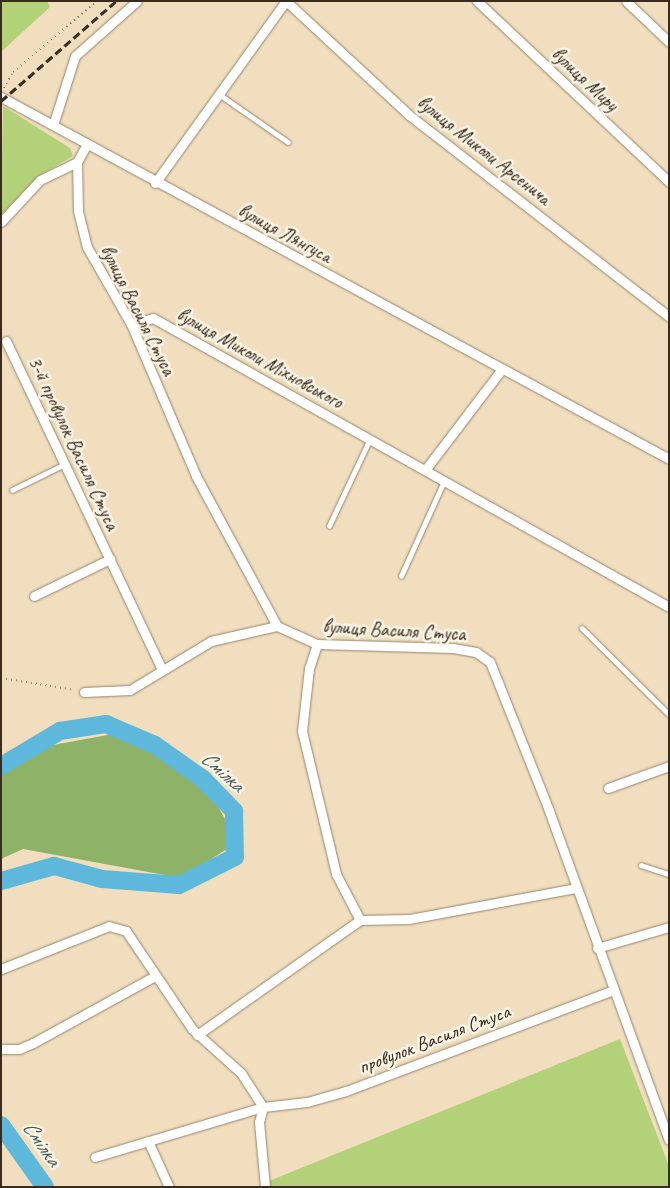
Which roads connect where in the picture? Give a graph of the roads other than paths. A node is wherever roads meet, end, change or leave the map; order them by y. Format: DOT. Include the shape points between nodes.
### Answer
graph roads {
  1 [pos="137,1"];
  2 [pos="286,1"];
  3 [pos="477,1"];
  4 [pos="626,1"];
  5 [pos="669,42"];
  6 [pos="219,94"];
  7 [pos="1,97"];
  8 [pos="53,125"];
  9 [pos="288,142"];
  10 [pos="87,144"];
  11 [pos="77,162"];
  12 [pos="669,182"];
  13 [pos="155,183"];
  14 [pos="1,222"];
  15 [pos="669,317"];
  16 [pos="131,324"];
  17 [pos="6,341"];
  18 [pos="502,369"];
  19 [pos="370,439"];
  20 [pos="669,459"];
  21 [pos="65,464"];
  22 [pos="425,470"];
  23 [pos="444,481"];
  24 [pos="12,490"];
  25 [pos="329,526"];
  26 [pos="110,559"];
  27 [pos="401,576"];
  28 [pos="34,596"];
  29 [pos="669,607"];
  30 [pos="277,626"];
  31 [pos="582,628"];
  32 [pos="317,644"];
  33 [pos="162,670"];
  34 [pos="84,692"];
  35 [pos="669,714"];
  36 [pos="669,766"];
  37 [pos="608,788"];
  38 [pos="641,865"];
  39 [pos="669,874"];
  40 [pos="576,888"];
  41 [pos="360,920"];
  42 [pos="669,926"];
  43 [pos="597,948"];
  44 [pos="1,969"];
  45 [pos="153,977"];
  46 [pos="613,990"];
  47 [pos="197,1035"];
  48 [pos="1,1049"];
  49 [pos="263,1107"];
  50 [pos="669,1140"];
  51 [pos="148,1141"];
  52 [pos="95,1157"];
  53 [pos="169,1187"];
  54 [pos="264,1187"];
  1 -- 8 [label="street" via="70,63"];
  2 -- 6 [label="street"];
  2 -- 15 [label="street, вулиця Миколи Арсенича" via="409,115"];
  3 -- 12 [label="street, вулиця Миру"];
  4 -- 5 [label="street"];
  6 -- 9 [label="lane"];
  6 -- 13 [label="street"];
  7 -- 8 [label="street, вулиця Лянгуса"];
  8 -- 10 [label="street, вулиця Лянгуса"];
  10 -- 11 [label="street"];
  10 -- 13 [label="street, вулиця Лянгуса"];
  11 -- 14 [label="street" via="40,180"];
  11 -- 16 [label="street, вулиця Василя Стуса" via="78,211 87,247"];
  13 -- 18 [label="street, вулиця Лянгуса"];
  16 -- 19 [label="street, вулиця Миколи Міхновського" via="153,318"];
  16 -- 30 [label="street, вулиця Василя Стуса" via="196,476"];
  17 -- 21 [label="street, 3-й провулок Василя Стуса"];
  18 -- 20 [label="street, вулиця Лянгуса"];
  18 -- 22 [label="street"];
  19 -- 22 [label="street, вулиця Миколи Міхновського"];
  19 -- 25 [label="lane"];
  21 -- 24 [label="lane"];
  21 -- 26 [label="street, 3-й провулок Василя Стуса"];
  22 -- 23 [label="street, вулиця Миколи Міхновського"];
  23 -- 27 [label="lane"];
  23 -- 29 [label="street, вулиця Миколи Міхновського"];
  26 -- 28 [label="street, 3-й провулок Василя Стуса"];
  26 -- 33 [label="street, 3-й провулок Василя Стуса"];
  30 -- 32 [label="street, вулиця Василя Стуса"];
  30 -- 33 [label="street" via="211,641"];
  31 -- 35 [label="lane"];
  32 -- 40 [label="street, вулиця Василя Стуса" via="453,648 476,652 490,662"];
  32 -- 41 [label="street" via="309,668 302,731 336,874"];
  33 -- 34 [label="street" via="130,690"];
  36 -- 37 [label="street"];
  38 -- 39 [label="lane"];
  40 -- 41 [label="street" via="409,919"];
  40 -- 43 [label="street, вулиця Василя Стуса"];
  41 -- 47 [label="street"];
  42 -- 43 [label="street"];
  43 -- 46 [label="street, вулиця Василя Стуса"];
  44 -- 45 [label="street" via="109,926 126,932"];
  45 -- 47 [label="street"];
  45 -- 48 [label="street" via="33,1043 19,1049"];
  46 -- 49 [label="street, провулок Василя Стуса" via="346,1091"];
  46 -- 50 [label="street, вулиця Василя Стуса"];
  47 -- 49 [label="street" via="241,1072"];
  49 -- 51 [label="street, провулок Василя Стуса"];
  49 -- 54 [label="street" via="259,1122"];
  51 -- 52 [label="street, провулок Василя Стуса"];
  51 -- 53 [label="street"];
}
